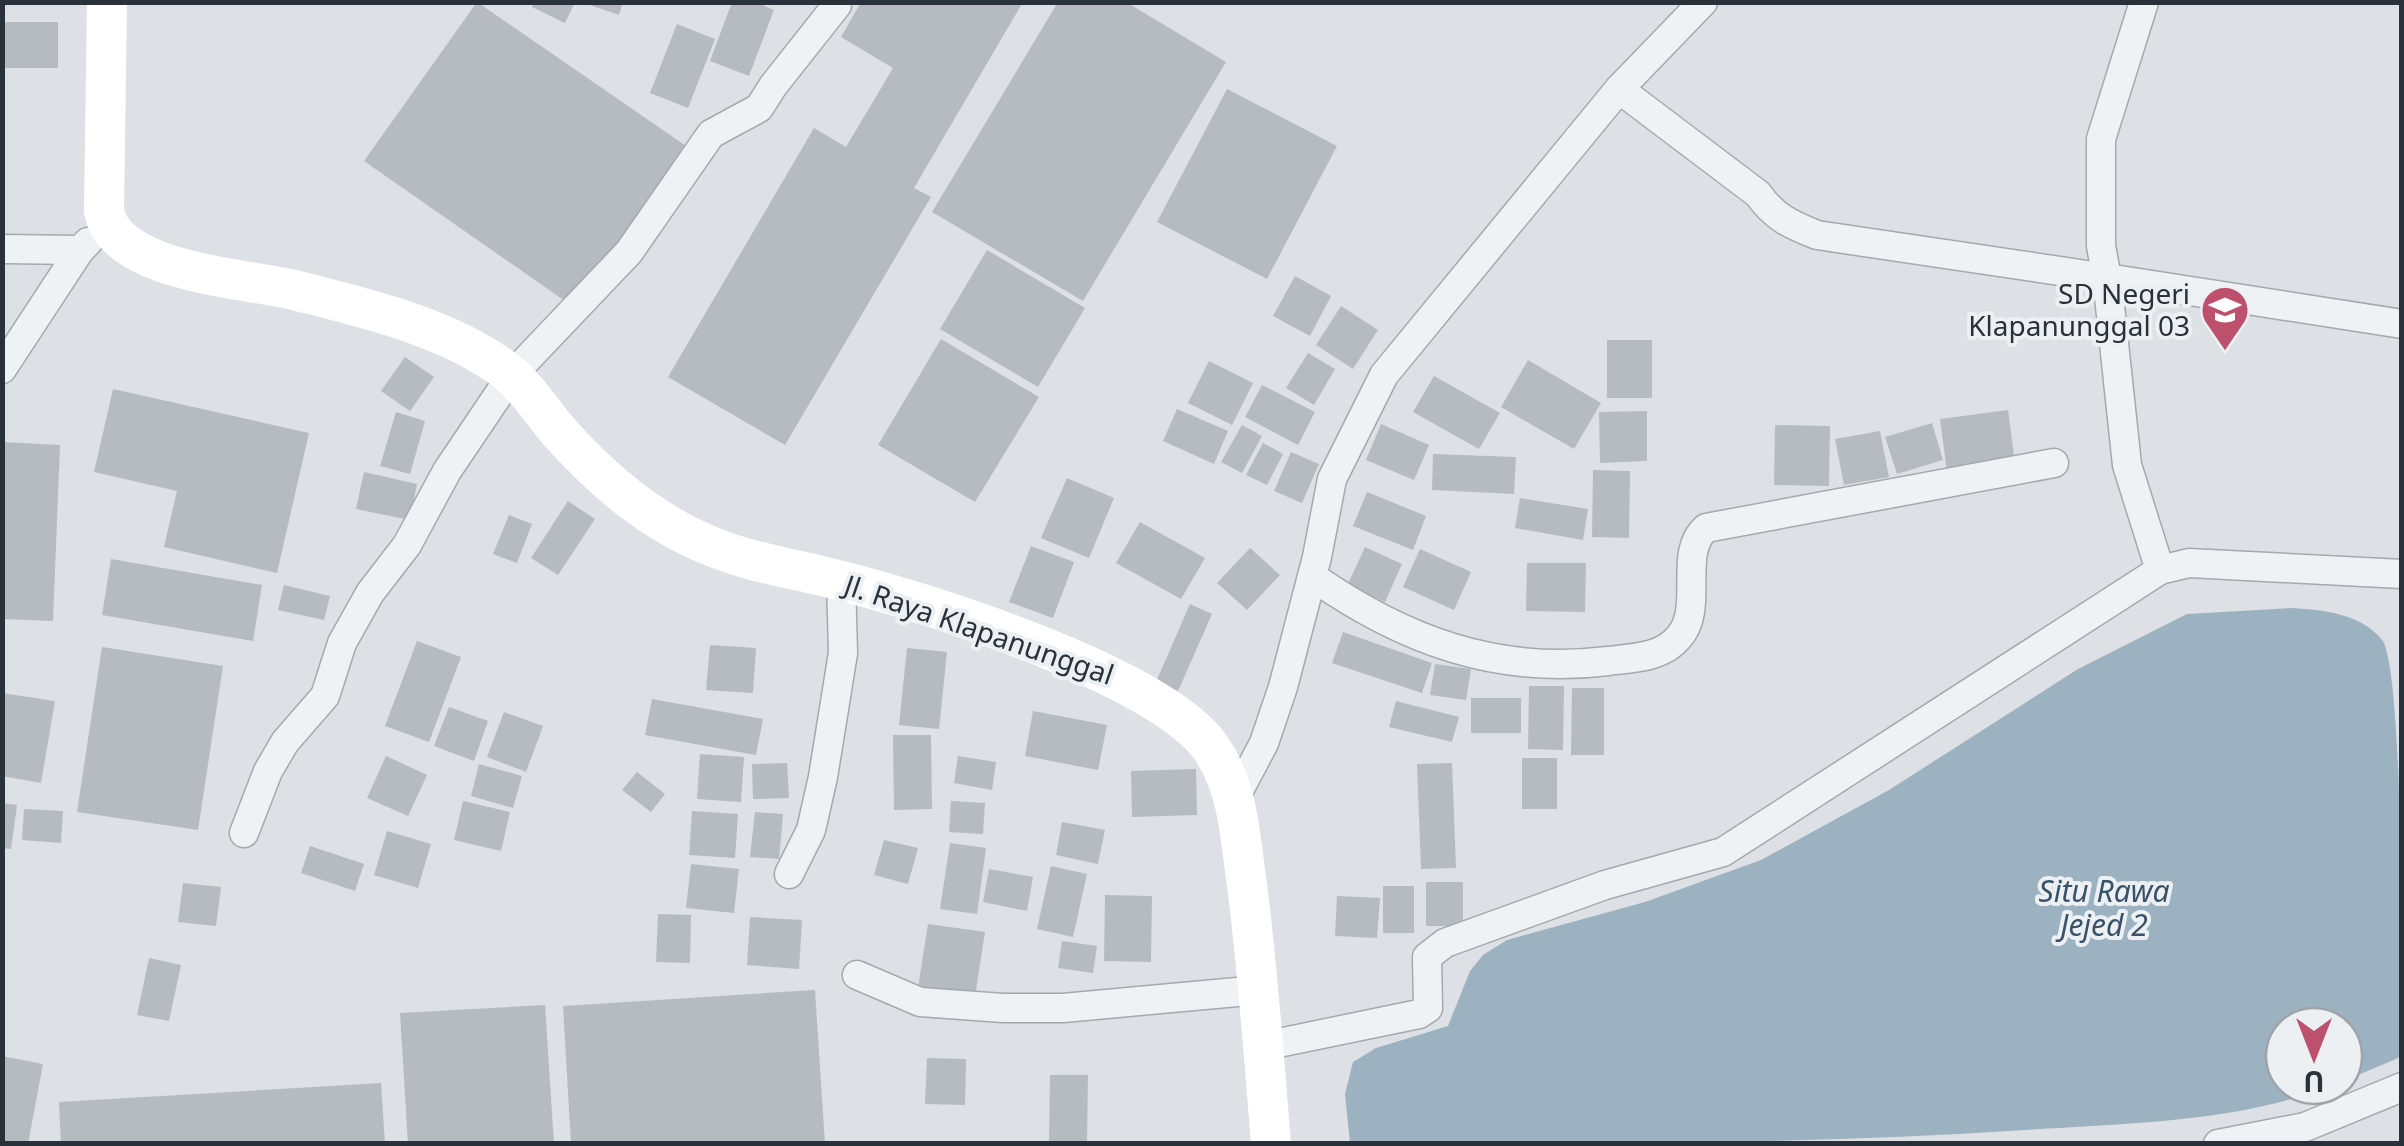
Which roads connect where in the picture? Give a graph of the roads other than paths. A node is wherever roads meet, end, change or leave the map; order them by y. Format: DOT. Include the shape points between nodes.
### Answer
graph roads {
  1 [pos="107,2"];
  2 [pos="1703,2"];
  3 [pos="2144,2"];
  4 [pos="837,5"];
  5 [pos="1619,90"];
  6 [pos="93,237"];
  7 [pos="2,250"];
  8 [pos="2107,278"];
  9 [pos="2402,324"];
  10 [pos="2,369"];
  11 [pos="512,376"];
  12 [pos="2054,462"];
  13 [pos="2160,570"];
  14 [pos="2402,574"];
  15 [pos="1313,577"];
  16 [pos="842,580"];
  17 [pos="1235,798"];
  18 [pos="244,833"];
  19 [pos="790,874"];
  20 [pos="857,976"];
  21 [pos="1258,990"];
  22 [pos="1264,1046"];
  23 [pos="2402,1087"];
  24 [pos="1271,1144"];
  25 [pos="2218,1144"];
  1 -- 6 [label="street"];
  2 -- 5 [label="street"];
  3 -- 8 [label="street" via="2100,138"];
  4 -- 11 [label="street" via="768,100 711,134 629,252"];
  5 -- 8 [label="street" via="1792,226"];
  5 -- 15 [label="street" via="1384,375 1332,479"];
  6 -- 7 [label="street"];
  6 -- 10 [label="street"];
  6 -- 11 [label="street, Jl. Raya Klapanunggal" via="150,258 394,318 454,340"];
  8 -- 9 [label="street"];
  8 -- 13 [label="street" via="2127,464"];
  11 -- 16 [label="street, Jl. Raya Klapanunggal" via="592,468 646,513 752,563"];
  11 -- 18 [label="street" via="370,594 342,643 324,696 268,771"];
  12 -- 15 [label="street" via="1706,528 1696,543 1684,630 1662,650 1641,657 1523,664 1450,651 1366,614"];
  13 -- 14 [label="street" via="2189,563"];
  13 -- 22 [label="street" via="1724,852 1444,943 1428,958 1428,1008 1419,1014"];
  15 -- 17 [label="street" via="1284,688"];
  16 -- 17 [label="street, Jl. Raya Klapanunggal" via="1125,681 1195,728"];
  16 -- 19 [label="street" via="843,653 824,778 811,830"];
  17 -- 21 [label="street, Jl. Raya Klapanunggal"];
  20 -- 21 [label="street" via="920,1002 1003,1008"];
  21 -- 22 [label="street, Jl. Raya Klapanunggal"];
  22 -- 24 [label="street, Jl. Raya Klapanunggal"];
  23 -- 25 [label="street" via="2304,1127"];
}
